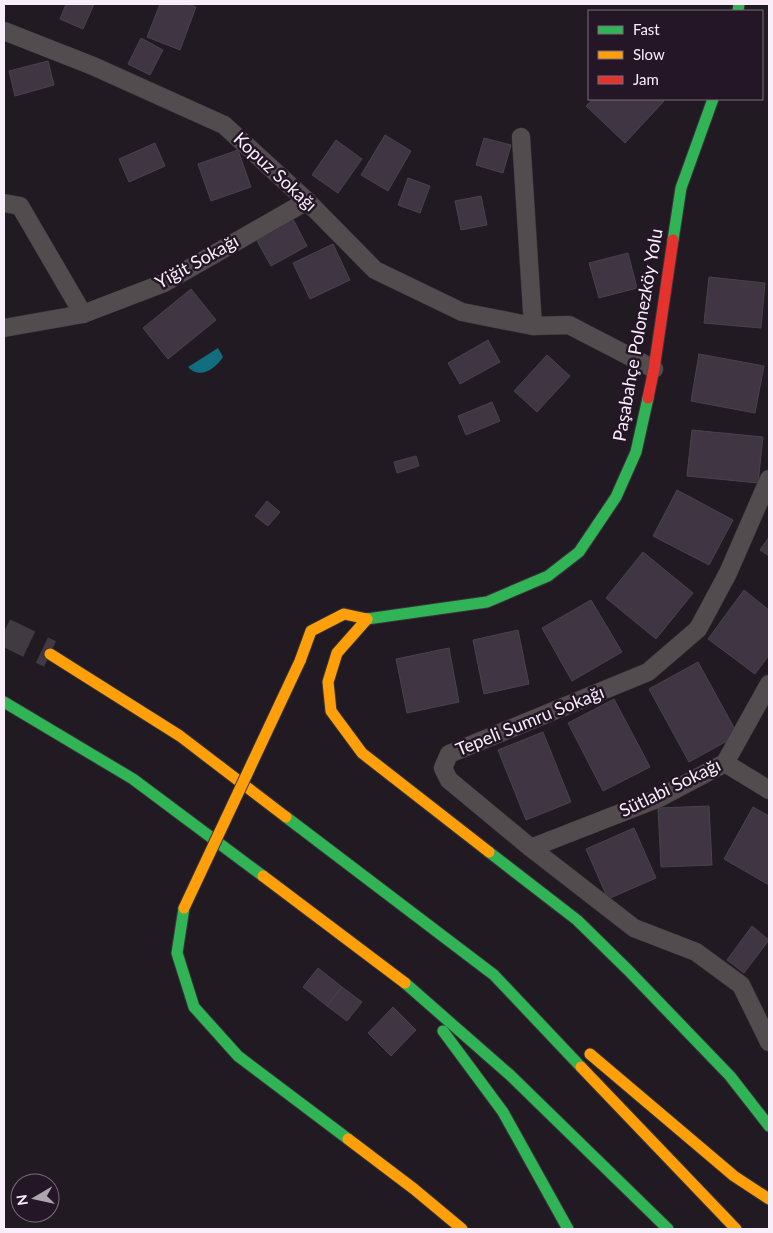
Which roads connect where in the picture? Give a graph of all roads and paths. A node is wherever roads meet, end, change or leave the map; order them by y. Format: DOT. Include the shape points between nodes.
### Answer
graph roads {
  1 [pos="4,31"];
  2 [pos="713,100"];
  3 [pos="521,137"];
  4 [pos="307,201"];
  5 [pos="4,203"];
  6 [pos="82,314"];
  7 [pos="534,326"];
  8 [pos="4,328"];
  9 [pos="654,369"];
  10 [pos="769,479"];
  11 [pos="367,619"];
  12 [pos="50,654"];
  13 [pos="769,684"];
  14 [pos="4,702"];
  15 [pos="726,764"];
  16 [pos="769,790"];
  17 [pos="531,848"];
  18 [pos="628,970"];
  19 [pos="494,975"];
  20 [pos="411,987"];
  21 [pos="562,1031"];
  22 [pos="769,1042"];
  23 [pos="584,1049"];
  24 [pos="702,1063"];
  25 [pos="769,1126"];
  26 [pos="414,1189"];
  27 [pos="769,1199"];
  28 [pos="448,1229"];
  29 [pos="462,1229"];
  30 [pos="568,1229"];
  31 [pos="668,1229"];
  32 [pos="736,1229"];
  1 -- 4 [label="street, Kopuz Sokağı" via="93,66 224,125"];
  2 -- 9 [label="main road, Paşabahçe Polonezköy Yolu" via="680,188"];
  3 -- 7 [label="street"];
  4 -- 6 [label="street, Yiğit Sokağı" via="164,283"];
  4 -- 7 [label="street, Kopuz Sokağı" via="375,270 462,312"];
  5 -- 6 [label="street" via="20,206"];
  6 -- 8 [label="street, Yiğit Sokağı"];
  7 -- 9 [label="street, Kopuz Sokağı" via="569,325"];
  9 -- 11 [label="main road, Paşabahçe Polonezköy Yolu" via="636,452 616,498 579,552 548,576 487,602"];
  10 -- 17 [label="street, Tepeli Sumru Sokağı" via="728,573 698,629 648,672 449,754 443,768 449,780"];
  11 -- 18 [label="main road" via="337,653 328,682 331,711 362,754 577,920"];
  11 -- 26 [label="main road, Paşabahçe Polonezköy Yolu, bridge" via="344,614 311,631 300,661 184,908 177,953 194,1007 238,1056"];
  12 -- 19 [label="main road" via="180,736"];
  13 -- 15 [label="street, Sütlabi Sokağı"];
  14 -- 20 [label="main road" via="133,779"];
  15 -- 16 [label="street"];
  15 -- 17 [label="street, Sütlabi Sokağı" via="659,798"];
  17 -- 22 [label="street, Tepeli Sumru Sokağı" via="634,928 696,952 741,985"];
  18 -- 24 [label="main road"];
  18 -- 25 [label="main road" via="730,1076"];
  19 -- 21 [label="main road"];
  19 -- 32 [label="main road"];
  20 -- 30 [label="main road" via="503,1112"];
  20 -- 31 [label="main road" via="510,1075"];
  23 -- 27 [label="main road" via="734,1176"];
  26 -- 28 [label="main road"];
  26 -- 29 [label="main road"];
}
